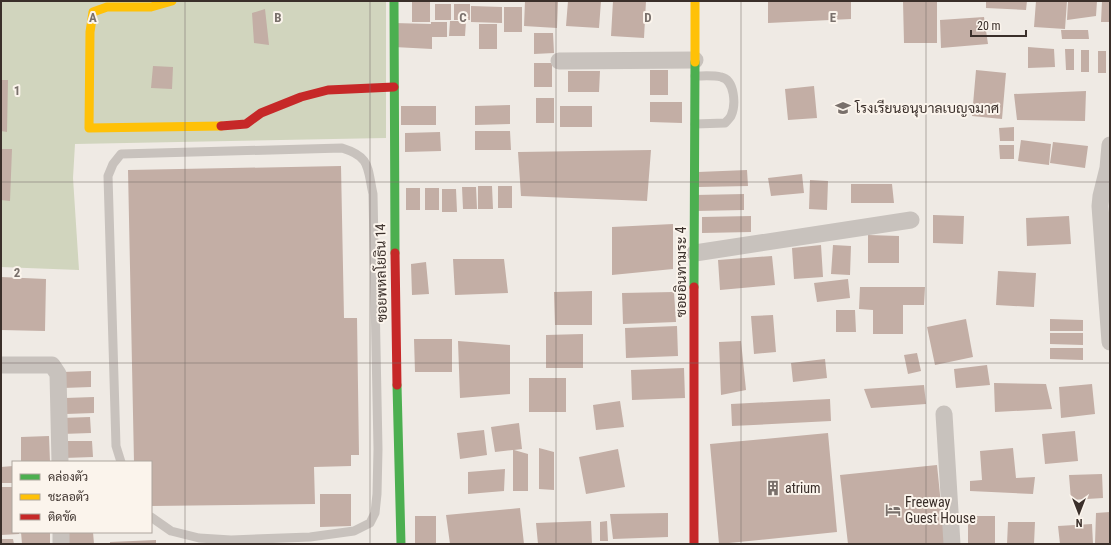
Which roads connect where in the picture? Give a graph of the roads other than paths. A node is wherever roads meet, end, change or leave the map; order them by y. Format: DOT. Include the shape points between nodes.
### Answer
graph roads {
  1 [pos="172,1"];
  2 [pos="394,1"];
  3 [pos="695,1"];
  4 [pos="559,61"];
  5 [pos="695,68"];
  6 [pos="394,87"];
  7 [pos="695,124"];
  8 [pos="1110,145"];
  9 [pos="911,220"];
  10 [pos="695,253"];
  11 [pos="1110,342"];
  12 [pos="1,365"];
  13 [pos="944,414"];
  14 [pos="60,461"];
  15 [pos="121,461"];
  16 [pos="152,518"];
  17 [pos="61,533"];
  18 [pos="310,541"];
  19 [pos="61,544"];
  20 [pos="401,544"];
  21 [pos="694,544"];
  22 [pos="952,544"];
  1 -- 6 [label="street" via="129,8 103,7 93,12 90,32 89,128 246,124 262,113 301,97 328,90"];
  2 -- 6 [label="street, ซอยพหลโยธิน 14"];
  3 -- 5 [label="street, ซอยอินทามระ 4"];
  4 -- 5 [label="street"];
  5 -- 7 [label="street, ซอยอินทามระ 4"];
  5 -- 7 [label="lane" via="728,81 733,92 731,117 725,123"];
  6 -- 20 [label="street, ซอยพหลโยธิน 14" via="394,228"];
  7 -- 10 [label="street, ซอยอินทามระ 4"];
  8 -- 11 [label="street" via="1100,206"];
  9 -- 10 [label="street"];
  10 -- 21 [label="street, ซอยอินทามระ 4"];
  12 -- 14 [label="street" via="52,364 58,374"];
  13 -- 22 [label="street"];
  15 -- 18 [label="lane" via="116,446 108,176 113,164 121,154 342,148 356,152 366,163 372,194 378,449 376,513 370,523 354,531"];
  16 -- 18 [label="lane" via="171,531 199,538"];
  17 -- 19 [label="street"];
}
